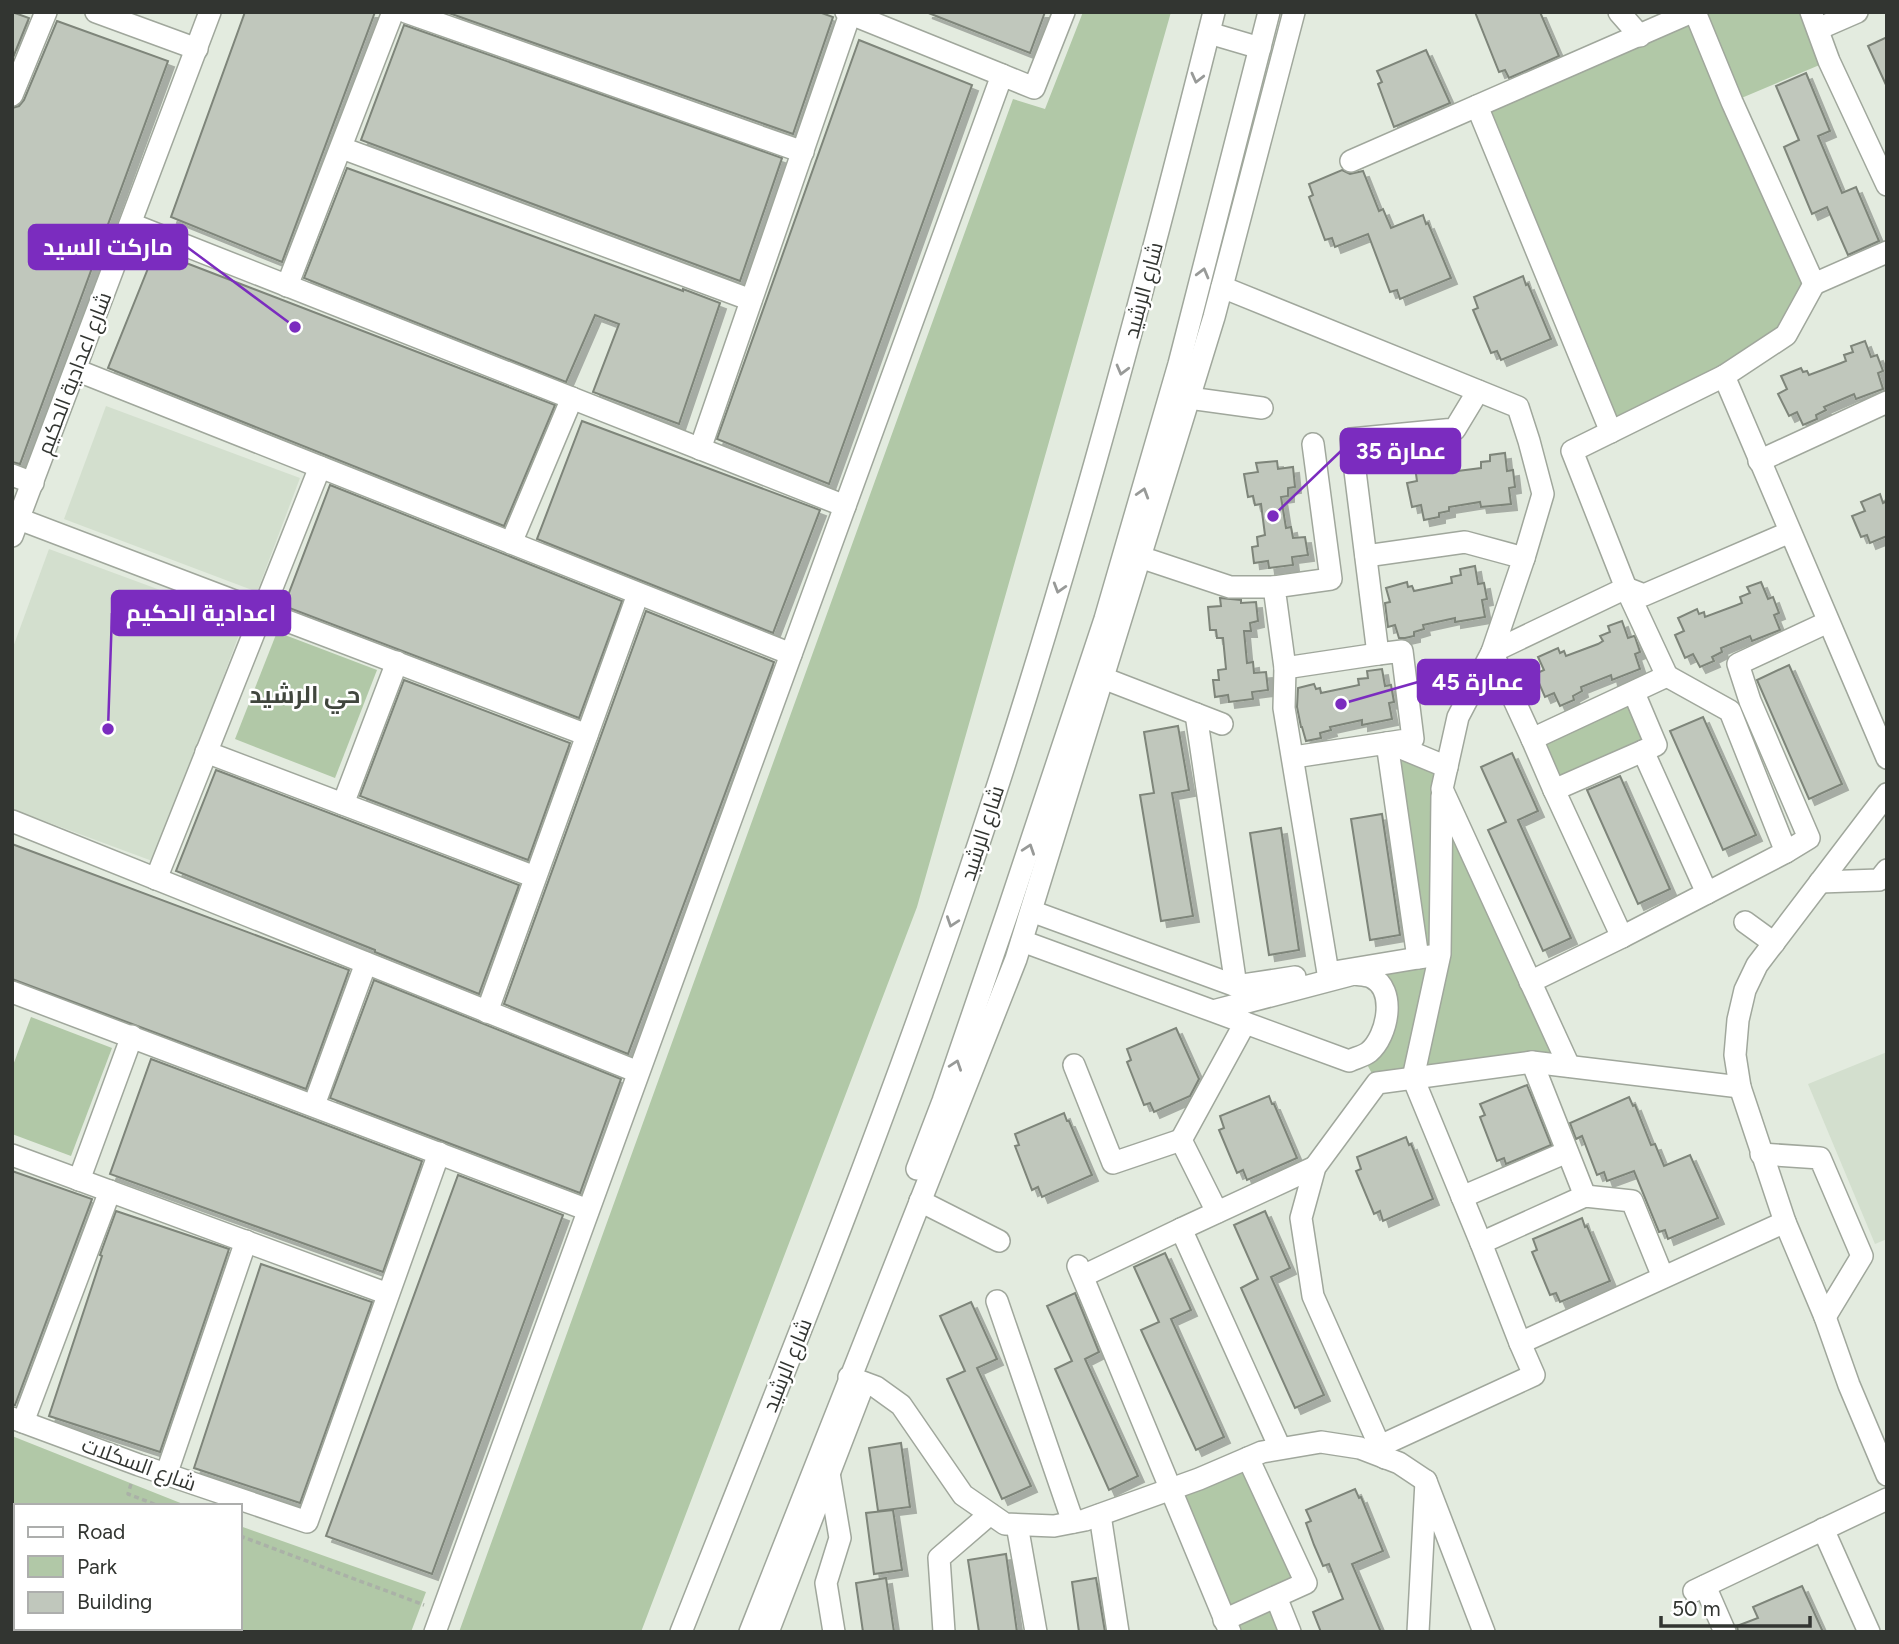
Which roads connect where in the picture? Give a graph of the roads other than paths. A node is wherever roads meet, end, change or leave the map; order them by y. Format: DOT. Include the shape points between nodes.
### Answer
graph roads {
  1 [pos="46,12"];
  2 [pos="96,12"];
  3 [pos="210,12"];
  4 [pos="393,12"];
  5 [pos="406,12"];
  6 [pos="1064,12"];
  7 [pos="1269,12"];
  8 [pos="1294,12"];
  9 [pos="1619,12"];
  10 [pos="1693,12"];
  11 [pos="1857,12"];
  12 [pos="848,13"];
  13 [pos="887,20"];
  14 [pos="1814,20"];
  15 [pos="1211,23"];
  16 [pos="1640,36"];
  17 [pos="1260,48"];
  18 [pos="197,49"];
  19 [pos="1002,75"];
  20 [pos="12,95"];
  21 [pos="1477,106"];
  22 [pos="342,148"];
  23 [pos="803,152"];
  24 [pos="1351,161"];
  25 [pos="1887,185"];
  26 [pos="131,224"];
  27 [pos="1887,252"];
  28 [pos="1814,284"];
  29 [pos="287,286"];
  30 [pos="1223,287"];
  31 [pos="751,300"];
  32 [pos="76,370"];
  33 [pos="1724,376"];
  34 [pos="1478,391"];
  35 [pos="572,398"];
  36 [pos="1189,398"];
  37 [pos="1887,402"];
  38 [pos="1262,408"];
  39 [pos="1611,432"];
  40 [pos="1313,444"];
  41 [pos="700,449"];
  42 [pos="1759,461"];
  43 [pos="320,467"];
  44 [pos="12,475"];
  45 [pos="33,482"];
  46 [pos="845,506"];
  47 [pos="16,528"];
  48 [pos="1790,532"];
  49 [pos="511,543"];
  50 [pos="1140,556"];
  51 [pos="1366,556"];
  52 [pos="1524,558"];
  53 [pos="1274,587"];
  54 [pos="1626,588"];
  55 [pos="638,594"];
  56 [pos="263,611"];
  57 [pos="1828,622"];
  58 [pos="1492,652"];
  59 [pos="791,654"];
  60 [pos="1378,654"];
  61 [pos="397,662"];
  62 [pos="1284,667"];
  63 [pos="1667,676"];
  64 [pos="1103,678"];
  65 [pos="1634,693"];
  66 [pos="1196,714"];
  67 [pos="1222,724"];
  68 [pos="587,734"];
  69 [pos="1532,738"];
  70 [pos="1387,743"];
  71 [pos="1643,751"];
  72 [pos="206,752"];
  73 [pos="1294,757"];
  74 [pos="1887,758"];
  75 [pos="1447,767"];
  76 [pos="1442,789"];
  77 [pos="1554,790"];
  78 [pos="1887,794"];
  79 [pos="343,804"];
  80 [pos="12,821"];
  81 [pos="1786,852"];
  82 [pos="1887,870"];
  83 [pos="535,877"];
  84 [pos="156,878"];
  85 [pos="1820,882"];
  86 [pos="1707,893"];
  87 [pos="1031,911"];
  88 [pos="1745,922"];
  89 [pos="1622,937"];
  90 [pos="1022,941"];
  91 [pos="1774,943"];
  92 [pos="1440,954"];
  93 [pos="1418,958"];
  94 [pos="366,963"];
  95 [pos="1328,972"];
  96 [pos="1530,982"];
  97 [pos="1236,986"];
  98 [pos="14,998"];
  99 [pos="1213,1011"];
  100 [pos="486,1012"];
  101 [pos="1245,1023"];
  102 [pos="132,1036"];
  103 [pos="1362,1055"];
  104 [pos="1532,1062"];
  105 [pos="1074,1065"];
  106 [pos="1569,1066"];
  107 [pos="638,1072"];
  108 [pos="1413,1078"];
  109 [pos="1377,1083"];
  110 [pos="1740,1087"];
  111 [pos="314,1105"];
  112 [pos="1181,1140"];
  113 [pos="1567,1152"];
  114 [pos="439,1153"];
  115 [pos="1761,1154"];
  116 [pos="12,1155"];
  117 [pos="1315,1167"];
  118 [pos="79,1180"];
  119 [pos="110,1191"];
  120 [pos="1585,1196"];
  121 [pos="1462,1197"];
  122 [pos="920,1201"];
  123 [pos="588,1210"];
  124 [pos="1217,1212"];
  125 [pos="1785,1222"];
  126 [pos="1181,1229"];
  127 [pos="246,1241"];
  128 [pos="999,1241"];
  129 [pos="1481,1242"];
  130 [pos="1663,1277"];
  131 [pos="388,1294"];
  132 [pos="997,1301"];
  133 [pos="1825,1317"];
  134 [pos="1520,1343"];
  135 [pos="857,1380"];
  136 [pos="18,1420"];
  137 [pos="1280,1448"];
  138 [pos="1383,1452"];
  139 [pos="1248,1458"];
  140 [pos="829,1471"];
  141 [pos="166,1475"];
  142 [pos="1887,1475"];
  143 [pos="1426,1481"];
  144 [pos="1170,1489"];
  145 [pos="1887,1499"];
  146 [pos="990,1514"];
  147 [pos="1100,1515"];
  148 [pos="1073,1522"];
  149 [pos="1017,1525"];
  150 [pos="1823,1529"];
  151 [pos="1276,1597"];
  152 [pos="438,1622"];
  153 [pos="1227,1626"];
  154 [pos="681,1632"];
  155 [pos="739,1632"];
  156 [pos="750,1632"];
  157 [pos="768,1632"];
  158 [pos="834,1632"];
  159 [pos="944,1632"];
  160 [pos="1036,1632"];
  161 [pos="1118,1632"];
  162 [pos="1290,1632"];
  163 [pos="1418,1632"];
  164 [pos="1484,1632"];
  165 [pos="1725,1632"];
  166 [pos="1869,1632"];
  1 -- 20 [label="street"];
  2 -- 18 [label="street"];
  3 -- 18 [label="street, شارع اعدادية الحكيم"];
  4 -- 22 [label="street"];
  5 -- 23 [label="street"];
  6 -- 19 [label="street" via="1034,88"];
  7 -- 17 [label="street"];
  8 -- 30 [label="street"];
  9 -- 16 [label="street"];
  10 -- 16 [label="street"];
  10 -- 28 [label="street"];
  11 -- 14 [label="street"];
  12 -- 13 [label="street"];
  12 -- 23 [label="street"];
  13 -- 19 [label="street"];
  14 -- 25 [label="street"];
  15 -- 17 [label="street"];
  15 -- 154 [label="street, شارع الرشيد, one-way" via="1102,443 1000,778 859,1181"];
  16 -- 21 [label="street"];
  155 -- 17 [label="street, one-way" via="943,1101 1054,778 1150,471"];
  18 -- 26 [label="street, شارع اعدادية الحكيم"];
  19 -- 46 [label="street"];
  21 -- 24 [label="street"];
  21 -- 39 [label="street"];
  22 -- 29 [label="street"];
  22 -- 31 [label="street"];
  23 -- 31 [label="street"];
  26 -- 29 [label="street"];
  26 -- 32 [label="street, شارع اعدادية الحكيم"];
  27 -- 28 [label="street"];
  28 -- 33 [label="street" via="1786,335"];
  29 -- 35 [label="street"];
  30 -- 34 [label="street"];
  30 -- 36 [label="street"];
  31 -- 41 [label="street"];
  32 -- 43 [label="street"];
  32 -- 45 [label="street, شارع اعدادية الحكيم"];
  33 -- 39 [label="street"];
  33 -- 42 [label="street"];
  34 -- 51 [label="street" via="1455,429 1352,439"];
  34 -- 52 [label="street" via="1518,407 1529,441 1543,494"];
  35 -- 41 [label="street"];
  35 -- 49 [label="street"];
  36 -- 38 [label="street"];
  36 -- 50 [label="street"];
  37 -- 42 [label="street"];
  39 -- 54 [label="street" via="1572,451"];
  40 -- 53 [label="street" via="1331,579"];
  41 -- 46 [label="street"];
  42 -- 48 [label="street"];
  43 -- 49 [label="street"];
  43 -- 56 [label="street"];
  44 -- 45 [label="street"];
  45 -- 47 [label="street, شارع اعدادية الحكيم"];
  46 -- 59 [label="street"];
  47 -- 56 [label="street"];
  48 -- 54 [label="street" via="1644,595"];
  48 -- 57 [label="street"];
  49 -- 55 [label="street"];
  50 -- 53 [label="street" via="1230,587"];
  50 -- 64 [label="street"];
  51 -- 52 [label="street" via="1465,542"];
  51 -- 60 [label="street"];
  52 -- 58 [label="street"];
  53 -- 62 [label="street"];
  54 -- 58 [label="street"];
  54 -- 63 [label="street"];
  55 -- 59 [label="street"];
  55 -- 68 [label="street"];
  56 -- 61 [label="street"];
  56 -- 72 [label="street"];
  57 -- 74 [label="street"];
  57 -- 81 [label="street" via="1738,664 1809,838"];
  58 -- 69 [label="street"];
  58 -- 75 [label="street" via="1458,717"];
  59 -- 107 [label="street"];
  60 -- 62 [label="street"];
  60 -- 70 [label="street" via="1402,651 1413,739"];
  61 -- 68 [label="street"];
  61 -- 79 [label="street"];
  62 -- 73 [label="street" via="1284,708"];
  63 -- 65 [label="street"];
  63 -- 81 [label="street" via="1730,711"];
  64 -- 66 [label="street"];
  64 -- 87 [label="street"];
  65 -- 69 [label="street"];
  65 -- 71 [label="street" via="1656,744"];
  66 -- 67 [label="street"];
  66 -- 97 [label="street"];
  68 -- 83 [label="street"];
  69 -- 77 [label="street"];
  70 -- 73 [label="street"];
  70 -- 75 [label="street"];
  70 -- 93 [label="street"];
  71 -- 77 [label="street"];
  71 -- 86 [label="street"];
  72 -- 79 [label="street"];
  72 -- 84 [label="street"];
  73 -- 95 [label="street"];
  75 -- 76 [label="street"];
  76 -- 92 [label="street"];
  76 -- 96 [label="street"];
  77 -- 89 [label="street"];
  78 -- 85 [label="street"];
  79 -- 83 [label="street"];
  80 -- 84 [label="street"];
  81 -- 86 [label="street"];
  82 -- 85 [label="street" via="1880,880"];
  83 -- 100 [label="street"];
  84 -- 94 [label="street"];
  85 -- 91 [label="street"];
  86 -- 89 [label="street"];
  87 -- 90 [label="street"];
  87 -- 97 [label="street"];
  88 -- 91 [label="street"];
  89 -- 96 [label="street"];
  90 -- 99 [label="street"];
  90 -- 122 [label="street"];
  91 -- 110 [label="street" via="1745,990 1735,1055"];
  92 -- 93 [label="street"];
  92 -- 108 [label="street"];
  93 -- 95 [label="street"];
  94 -- 100 [label="street"];
  94 -- 111 [label="street"];
  95 -- 97 [label="street"];
  96 -- 106 [label="street"];
  98 -- 102 [label="street"];
  99 -- 101 [label="street"];
  99 -- 103 [label="street" via="1354,974 1372,977 1383,990 1388,1011 1384,1029 1370,1052"];
  100 -- 107 [label="street"];
  101 -- 103 [label="street" via="1349,1061"];
  101 -- 112 [label="street"];
  102 -- 111 [label="street"];
  102 -- 118 [label="street"];
  103 -- 109 [label="street"];
  104 -- 106 [label="street"];
  104 -- 108 [label="street"];
  104 -- 113 [label="street"];
  105 -- 112 [label="street" via="1114,1163"];
  106 -- 110 [label="street"];
  107 -- 123 [label="street"];
  108 -- 109 [label="street"];
  108 -- 121 [label="street"];
  109 -- 117 [label="street"];
  110 -- 115 [label="street"];
  111 -- 114 [label="street"];
  112 -- 124 [label="street"];
  113 -- 120 [label="street"];
  113 -- 121 [label="street"];
  114 -- 123 [label="street"];
  114 -- 131 [label="street"];
  115 -- 125 [label="street"];
  115 -- 133 [label="street" via="1819,1158 1862,1256"];
  116 -- 118 [label="street"];
  117 -- 124 [label="street"];
  117 -- 138 [label="street" via="1301,1218 1313,1296"];
  118 -- 119 [label="street"];
  119 -- 127 [label="street"];
  119 -- 136 [label="street"];
  120 -- 129 [label="street"];
  120 -- 130 [label="street" via="1632,1201"];
  121 -- 129 [label="street"];
  122 -- 128 [label="street"];
  122 -- 135 [label="street"];
  123 -- 152 [label="street"];
  124 -- 126 [label="street"];
  125 -- 130 [label="street"];
  125 -- 133 [label="street"];
  126 -- 137 [label="street"];
  126 -- 144 [label="street" via="1081,1271"];
  127 -- 131 [label="street"];
  127 -- 141 [label="street"];
  129 -- 134 [label="street"];
  130 -- 134 [label="street"];
  131 -- 141 [label="street, شارع السكلات" via="307,1522"];
  132 -- 148 [label="street"];
  133 -- 142 [label="street"];
  134 -- 138 [label="street" via="1534,1375"];
  135 -- 140 [label="street"];
  135 -- 146 [label="street" via="901,1405 963,1495"];
  135 -- 156 [label="street"];
  136 -- 141 [label="street, شارع السكلات"];
  137 -- 138 [label="street" via="1321,1442"];
  137 -- 139 [label="street"];
  138 -- 143 [label="street"];
  139 -- 144 [label="street"];
  139 -- 151 [label="street" via="1306,1583"];
  140 -- 157 [label="street"];
  140 -- 158 [label="street" via="841,1538 826,1583"];
  143 -- 163 [label="street"];
  143 -- 164 [label="street"];
  144 -- 147 [label="street"];
  144 -- 153 [label="street"];
  145 -- 150 [label="street"];
  146 -- 149 [label="street" via="1004,1524"];
  146 -- 159 [label="street" via="939,1558"];
  147 -- 148 [label="street"];
  147 -- 161 [label="street"];
  148 -- 149 [label="street"];
  149 -- 160 [label="street"];
  150 -- 165 [label="street" via="1700,1589"];
  150 -- 166 [label="street"];
  151 -- 153 [label="street"];
  151 -- 162 [label="street"];
}
